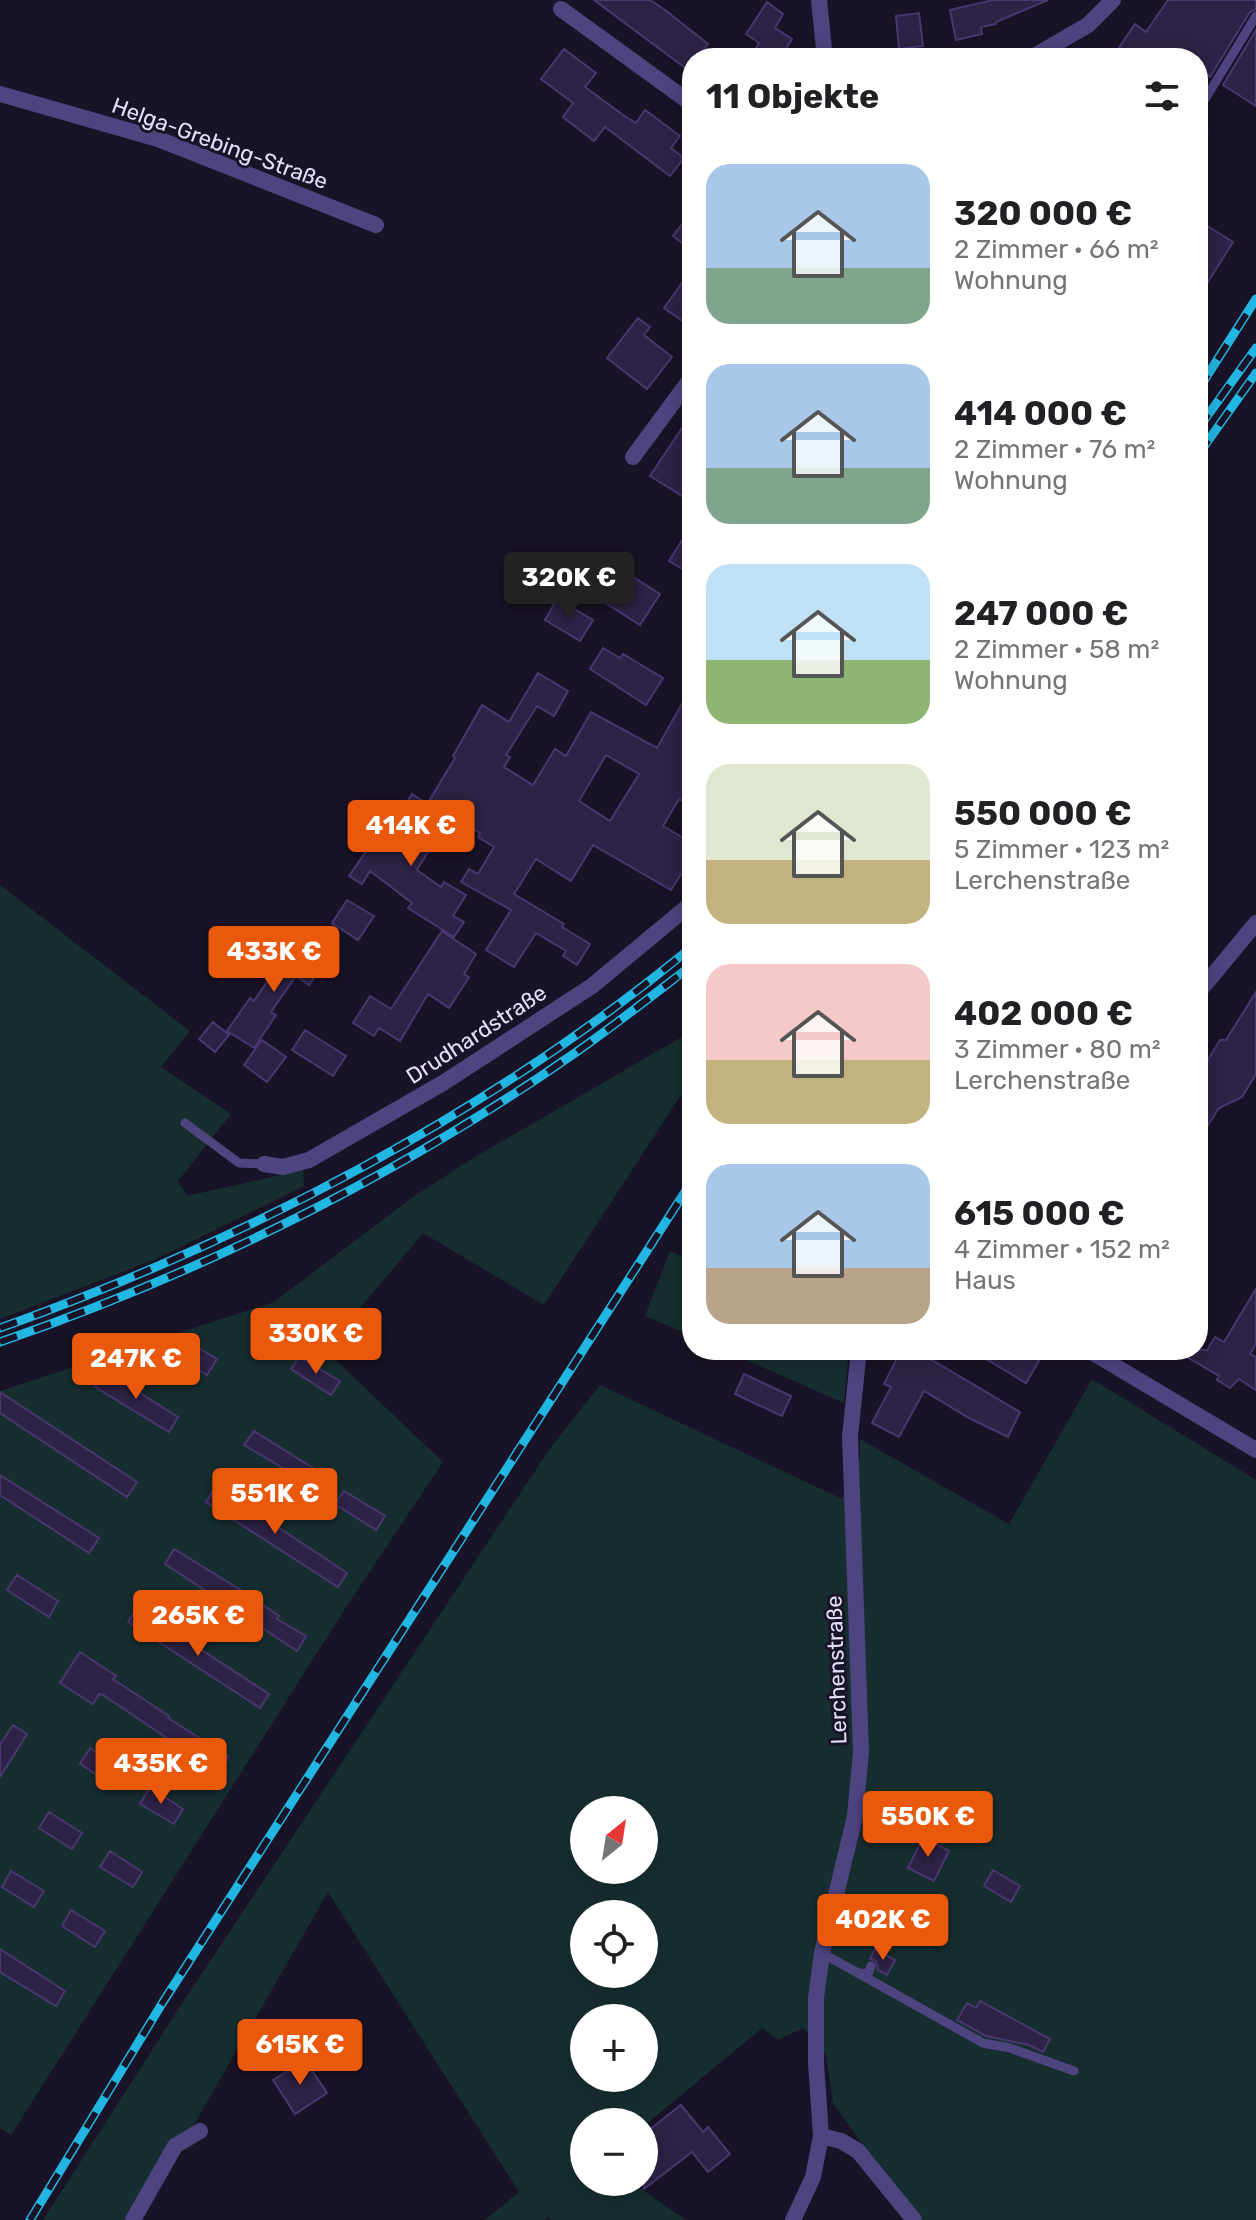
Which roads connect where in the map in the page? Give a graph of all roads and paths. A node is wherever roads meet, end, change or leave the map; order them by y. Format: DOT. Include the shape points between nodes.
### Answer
graph roads {
  1 [pos="819,0"];
  2 [pos="1113,0"];
  3 [pos="561,9"];
  4 [pos="1256,16"];
  5 [pos="824,48"];
  6 [pos="1048,48"];
  7 [pos="0,94"];
  8 [pos="1208,94"];
  9 [pos="682,97"];
  10 [pos="376,225"];
  11 [pos="682,391"];
  12 [pos="633,457"];
  13 [pos="682,911"];
  14 [pos="1256,923"];
  15 [pos="1208,981"];
  16 [pos="185,1123"];
  17 [pos="264,1164"];
  18 [pos="858,1360"];
  19 [pos="1105,1360"];
  20 [pos="1256,1450"];
  21 [pos="822,1953"];
  22 [pos="871,1966"];
  23 [pos="853,1971"];
  24 [pos="881,1972"];
  25 [pos="868,1979"];
  26 [pos="1074,2071"];
  27 [pos="200,2131"];
  28 [pos="821,2136"];
  29 [pos="133,2220"];
  30 [pos="793,2220"];
  31 [pos="914,2220"];
  1 -- 5 [label="street"];
  2 -- 6 [label="street" via="1088,25"];
  3 -- 9 [label="street"];
  4 -- 8 [label="lane"];
  7 -- 10 [label="street, Helga-Grebing-Straße" via="158,139"];
  11 -- 12 [label="street"];
  13 -- 17 [label="street, Drudhardstraße" via="592,986 443,1083 309,1160 283,1167"];
  14 -- 15 [label="street"];
  16 -- 17 [label="lane" via="239,1163"];
  18 -- 21 [label="street, Lerchenstraße" via="850,1436 861,1752 855,1816"];
  19 -- 20 [label="street"];
  21 -- 23 [label="lane"];
  21 -- 28 [label="street, Lerchenstraße" via="816,1998"];
  22 -- 23 [label="lane" via="863,1974"];
  23 -- 25 [label="lane"];
  24 -- 25 [label="lane" via="876,1980"];
  25 -- 26 [label="lane" via="983,2043"];
  27 -- 29 [label="street" via="175,2146"];
  28 -- 30 [label="street, Lerchenstraße" via="813,2177"];
  28 -- 31 [label="street" via="858,2151"];
}
